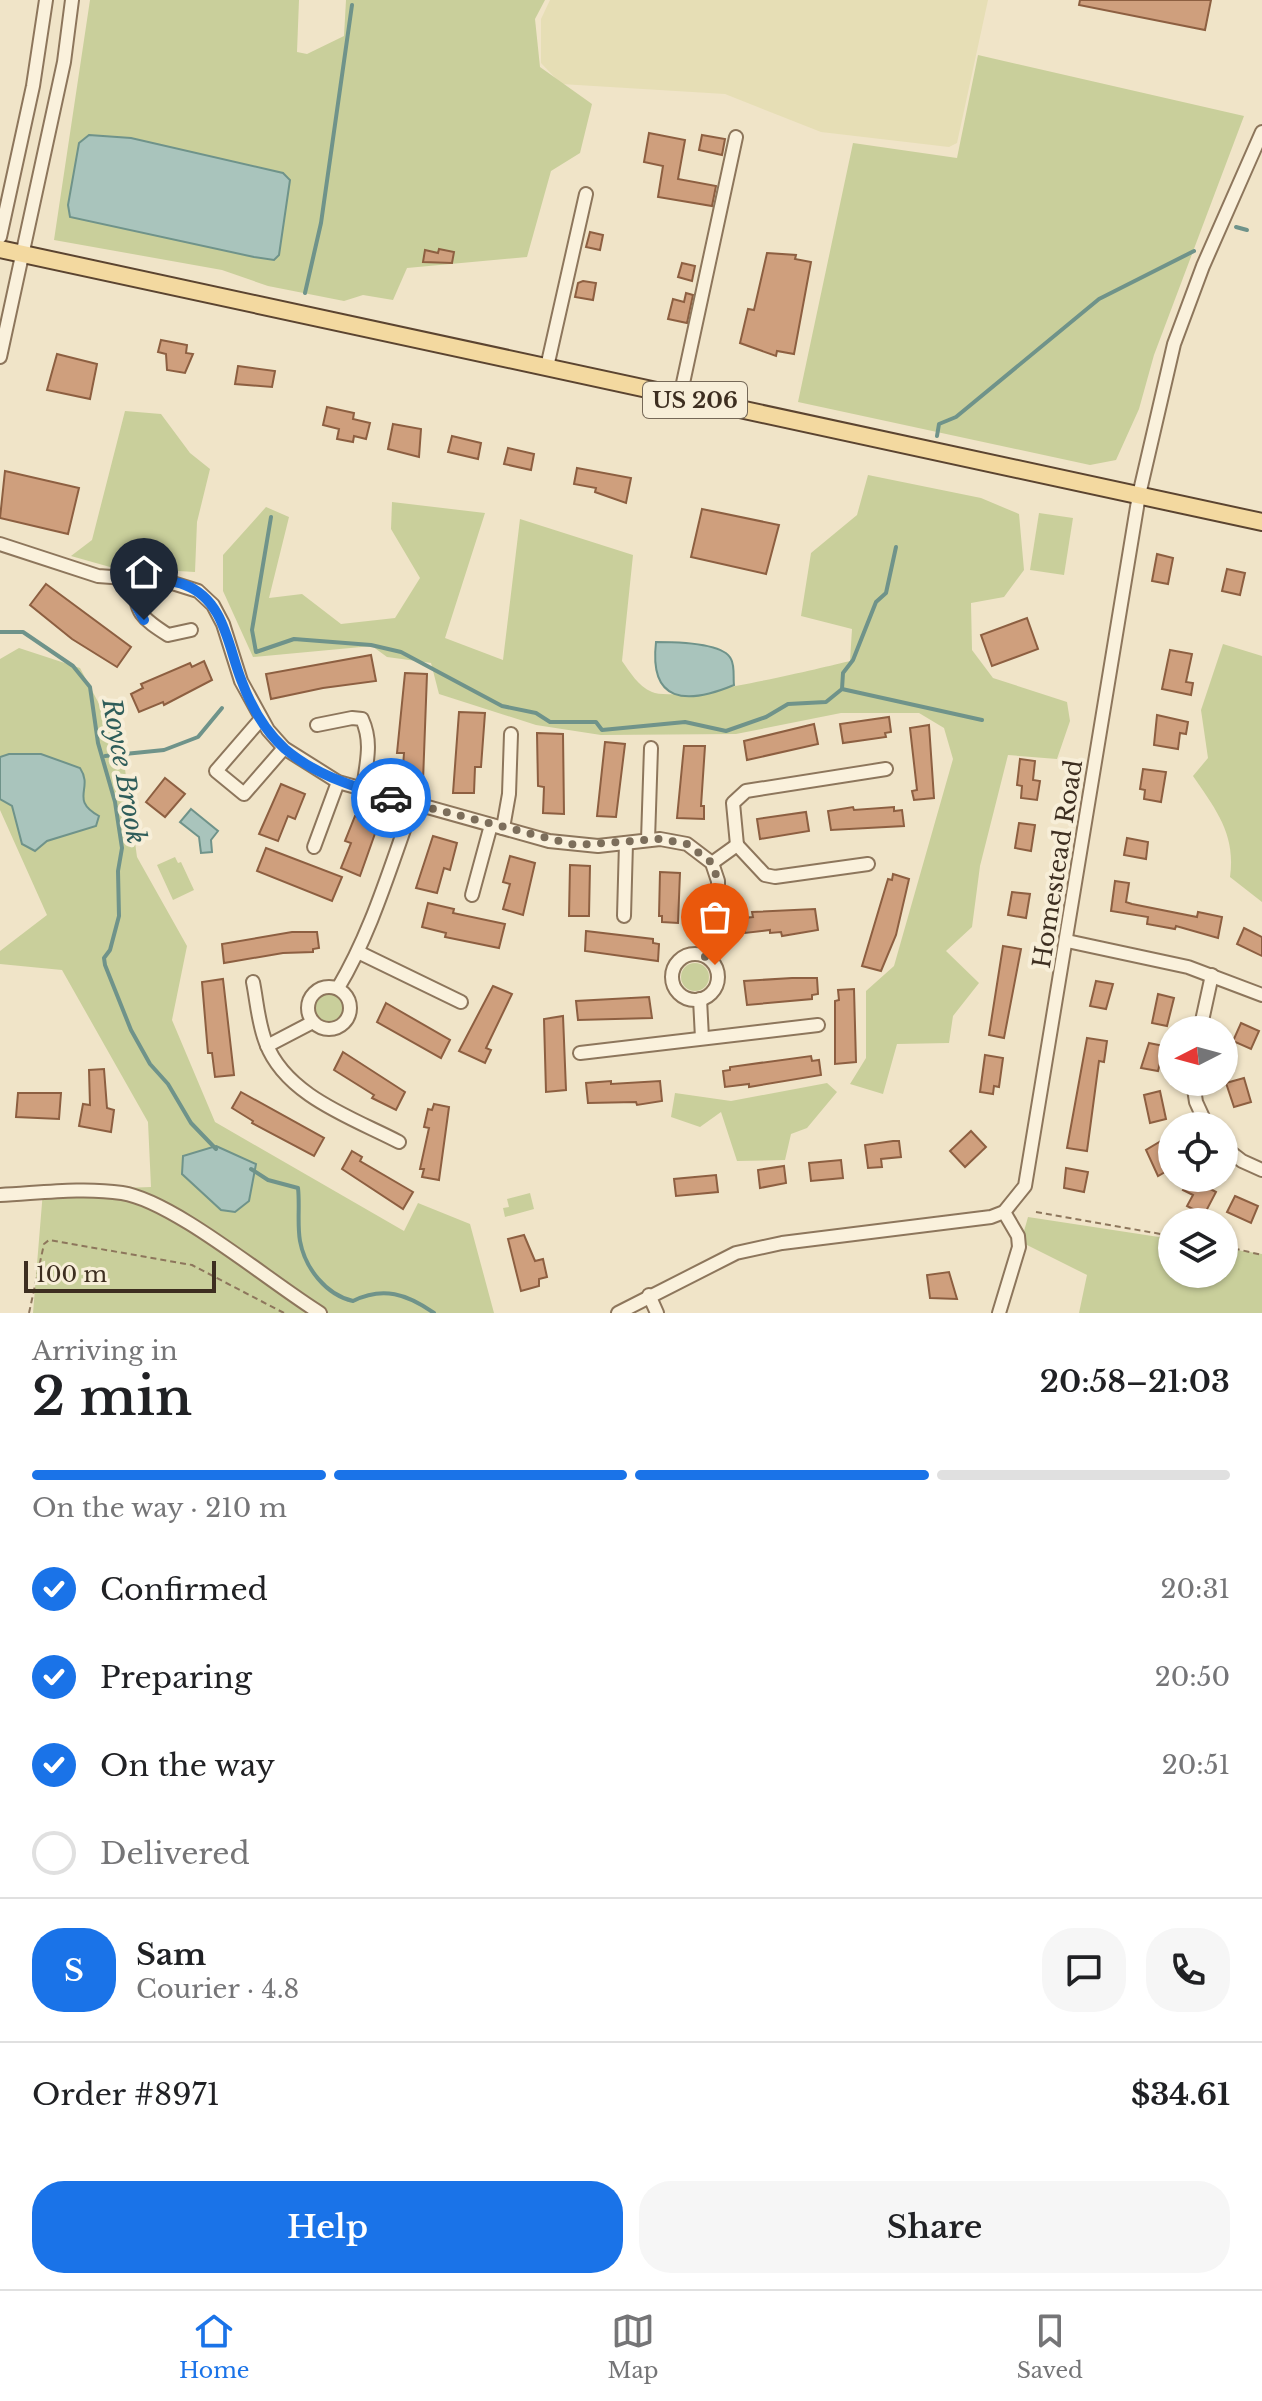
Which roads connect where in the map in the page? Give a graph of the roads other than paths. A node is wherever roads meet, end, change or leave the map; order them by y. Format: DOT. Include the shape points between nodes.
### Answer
graph roads {
  1 [pos="46,0"];
  2 [pos="72,0"];
  3 [pos="1262,132"];
  4 [pos="736,137"];
  5 [pos="586,194"];
  6 [pos="0,237"];
  7 [pos="0,249"];
  8 [pos="22,254"];
  9 [pos="0,357"];
  10 [pos="547,367"];
  11 [pos="680,397"];
  12 [pos="1139,495"];
  13 [pos="1262,522"];
  14 [pos="0,544"];
  15 [pos="136,581"];
  16 [pos="191,630"];
  17 [pos="261,719"];
  18 [pos="317,725"];
  19 [pos="511,734"];
  20 [pos="284,748"];
  21 [pos="651,748"];
  22 [pos="886,769"];
  23 [pos="338,782"];
  24 [pos="363,789"];
  25 [pos="413,805"];
  26 [pos="497,826"];
  27 [pos="648,840"];
  28 [pos="626,843"];
  29 [pos="737,845"];
  30 [pos="314,847"];
  31 [pos="712,863"];
  32 [pos="868,864"];
  33 [pos="472,895"];
  34 [pos="624,916"];
  35 [pos="1067,941"];
  36 [pos="358,952"];
  37 [pos="703,955"];
  38 [pos="1212,975"];
  39 [pos="253,982"];
  40 [pos="338,988"];
  41 [pos="1262,995"];
  42 [pos="700,999"];
  43 [pos="461,1002"];
  44 [pos="1203,1016"];
  45 [pos="313,1022"];
  46 [pos="818,1025"];
  47 [pos="702,1038"];
  48 [pos="267,1046"];
  49 [pos="580,1053"];
  50 [pos="399,1142"];
  51 [pos="1238,1158"];
  52 [pos="1262,1170"];
  53 [pos="0,1195"];
  54 [pos="1004,1212"];
  55 [pos="649,1295"];
  56 [pos="320,1313"];
  57 [pos="618,1313"];
  58 [pos="657,1313"];
  59 [pos="999,1313"];
  1 -- 6 [label="street"];
  2 -- 8 [label="street" via="64,62"];
  3 -- 12 [label="street, Homestead Road" via="1174,344"];
  4 -- 11 [label="street"];
  5 -- 10 [label="street"];
  7 -- 8 [label="main road, US 206"];
  8 -- 9 [label="street"];
  8 -- 10 [label="main road, US 206"];
  10 -- 11 [label="main road, US 206"];
  11 -- 12 [label="main road, US 206"];
  12 -- 13 [label="main road, US 206"];
  12 -- 35 [label="street, Homestead Road"];
  14 -- 15 [label="street" via="87,573"];
  15 -- 16 [label="street" via="135,604 144,620 168,635"];
  15 -- 17 [label="street" via="184,584 213,605"];
  17 -- 20 [label="street"];
  17 -- 20 [label="street" via="216,771 244,794"];
  18 -- 24 [label="street" via="362,719 369,757"];
  19 -- 26 [label="street" via="509,794"];
  20 -- 23 [label="street"];
  21 -- 27 [label="street"];
  22 -- 29 [label="street" via="746,791 733,803"];
  23 -- 24 [label="street"];
  23 -- 30 [label="street"];
  24 -- 25 [label="street"];
  25 -- 26 [label="street"];
  25 -- 36 [label="street"];
  26 -- 28 [label="street" via="575,845"];
  26 -- 33 [label="street"];
  27 -- 28 [label="street"];
  27 -- 31 [label="street" via="687,844"];
  28 -- 34 [label="street"];
  29 -- 31 [label="street"];
  29 -- 32 [label="street" via="765,875 775,877"];
  31 -- 37 [label="street" via="720,897"];
  35 -- 38 [label="street"];
  35 -- 54 [label="street, Homestead Road" via="1029,1174 1019,1197"];
  36 -- 40 [label="street"];
  36 -- 43 [label="street"];
  37 -- 42 [label="street" via="715,965 718,979 713,992"];
  37 -- 42 [label="street" via="681,958 672,979 685,998"];
  38 -- 41 [label="street"];
  38 -- 44 [label="street"];
  39 -- 48 [label="street"];
  40 -- 45 [label="street" via="321,988 311,997 308,1010"];
  40 -- 45 [label="street" via="350,1000 346,1022 326,1029"];
  42 -- 47 [label="street"];
  45 -- 48 [label="street"];
  46 -- 47 [label="street"];
  47 -- 49 [label="street"];
  48 -- 50 [label="street" via="288,1078 305,1092"];
  51 -- 52 [label="street"];
  53 -- 56 [label="street" via="104,1191 142,1198"];
  54 -- 55 [label="street" via="752,1249"];
  54 -- 59 [label="street" via="1018,1236"];
  55 -- 57 [label="street"];
  55 -- 58 [label="street"];
}
